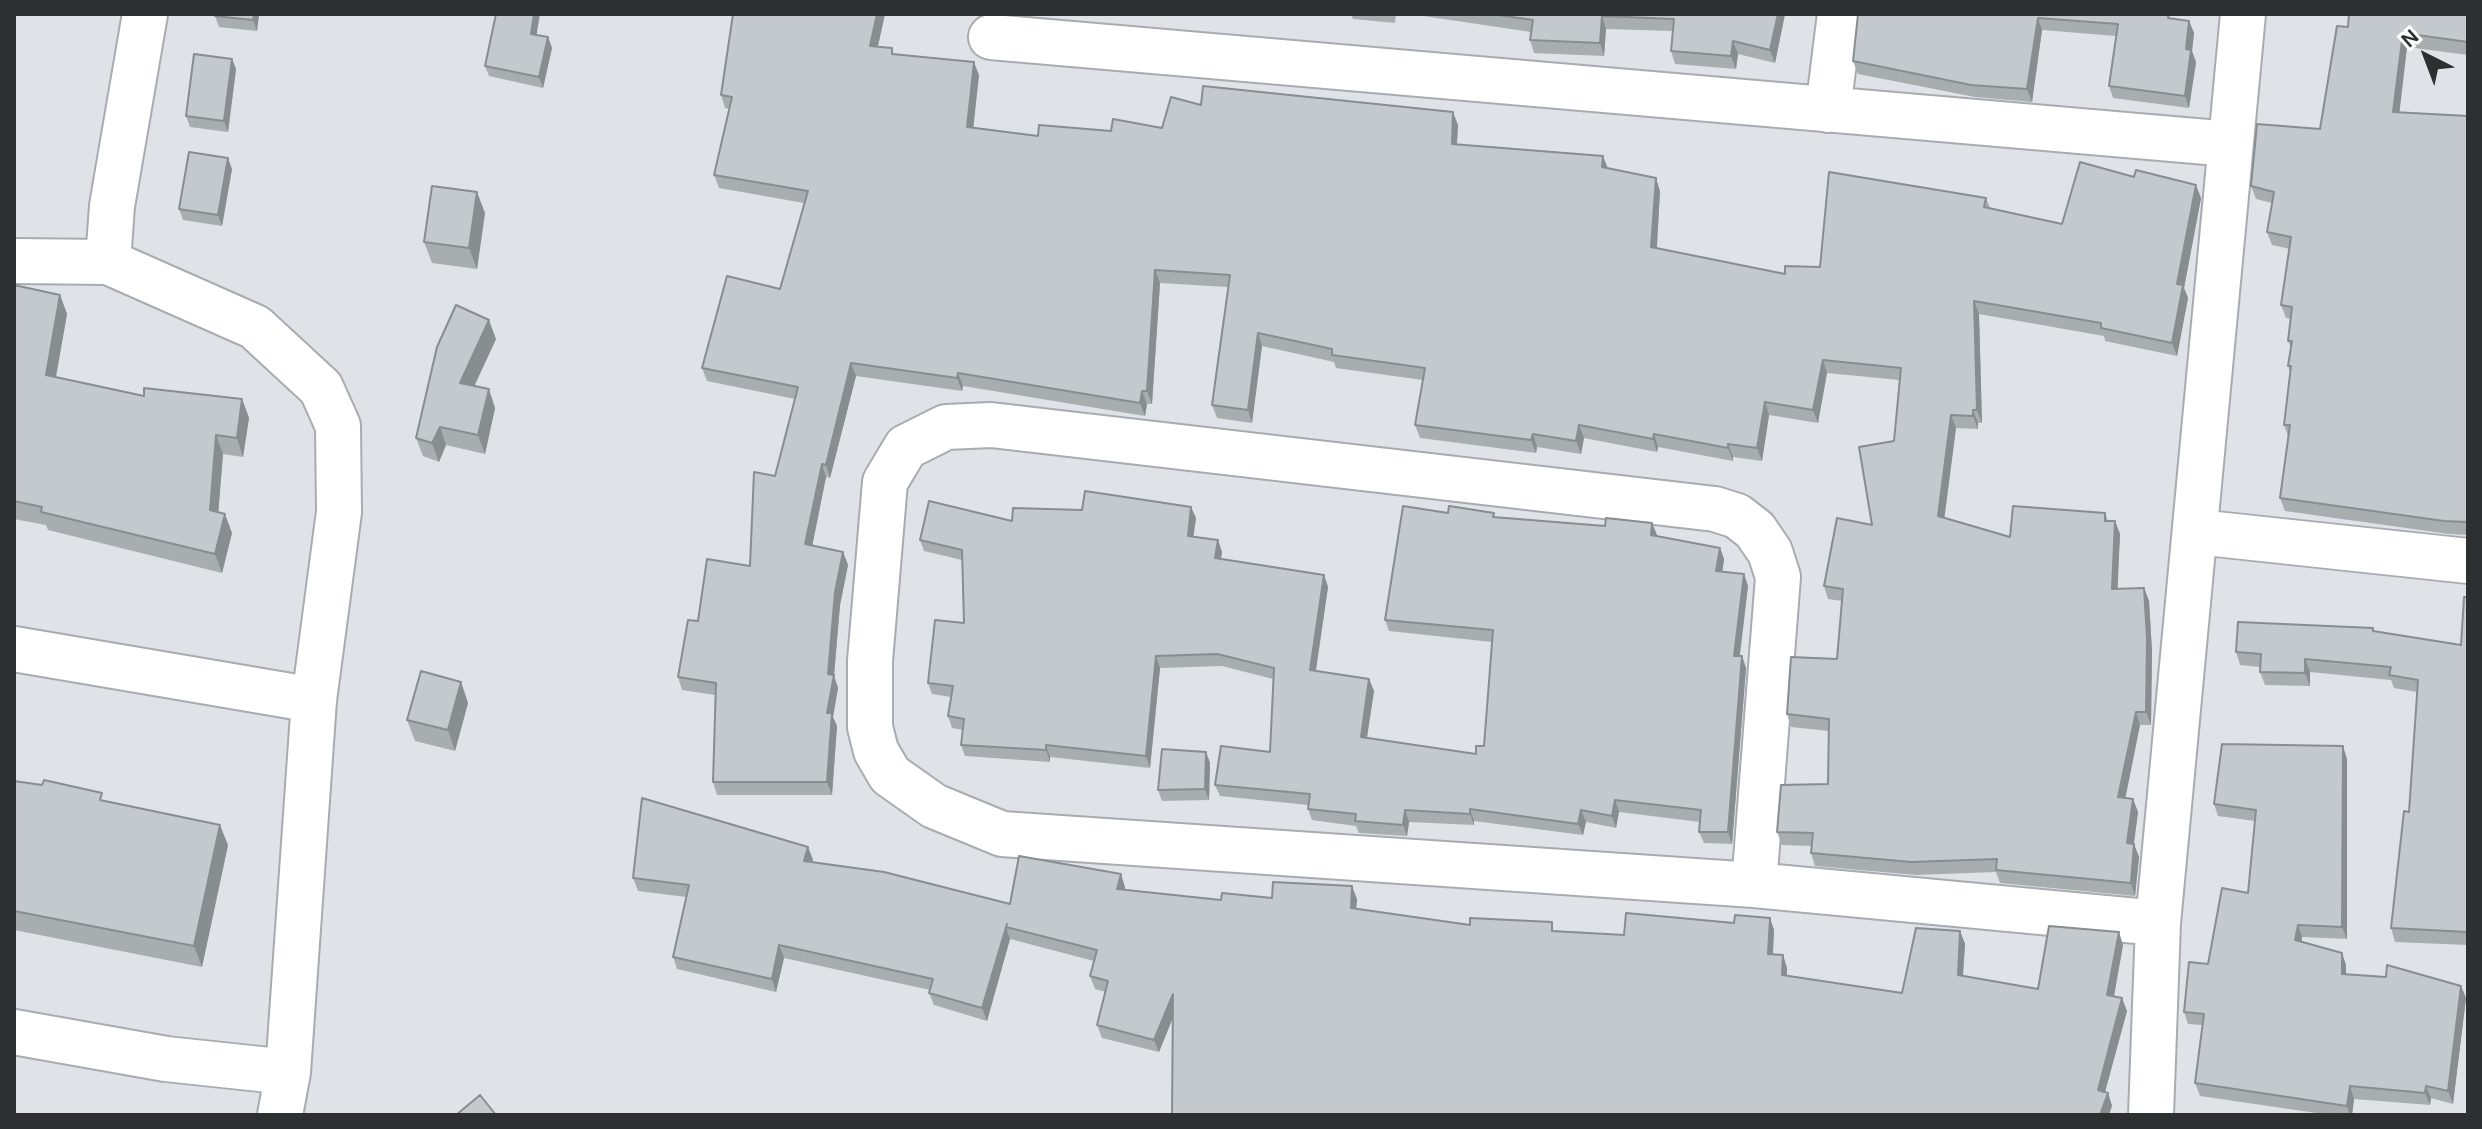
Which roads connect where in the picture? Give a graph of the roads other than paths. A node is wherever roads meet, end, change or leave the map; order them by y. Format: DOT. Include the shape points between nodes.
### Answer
graph roads {
  1 [pos="145,14"];
  2 [pos="1840,14"];
  3 [pos="2243,14"];
  4 [pos="991,37"];
  5 [pos="1828,110"];
  6 [pos="2230,144"];
  7 [pos="14,261"];
  8 [pos="108,262"];
  9 [pos="2197,532"];
  10 [pos="2468,561"];
  11 [pos="14,649"];
  12 [pos="314,700"];
  13 [pos="1754,885"];
  14 [pos="2158,923"];
  15 [pos="14,1032"];
  16 [pos="288,1072"];
  17 [pos="280,1115"];
  18 [pos="2151,1115"];
  1 -- 8 [label="street" via="112,206"];
  2 -- 5 [label="street"];
  3 -- 6 [label="street"];
  4 -- 5 [label="street"];
  5 -- 6 [label="street"];
  6 -- 9 [label="street"];
  7 -- 8 [label="street"];
  8 -- 12 [label="street" via="255,327 321,388 338,426 339,512"];
  9 -- 10 [label="street"];
  9 -- 14 [label="street"];
  11 -- 12 [label="street"];
  12 -- 16 [label="street"];
  13 -- 13 [label="street" via="1002,834 934,806 890,775 870,727 870,661 885,482 906,447 946,427 991,425 1700,507 1737,516 1770,552 1778,577"];
  13 -- 14 [label="street"];
  14 -- 18 [label="street"];
  15 -- 16 [label="street" via="166,1059"];
  16 -- 17 [label="street"];
}
